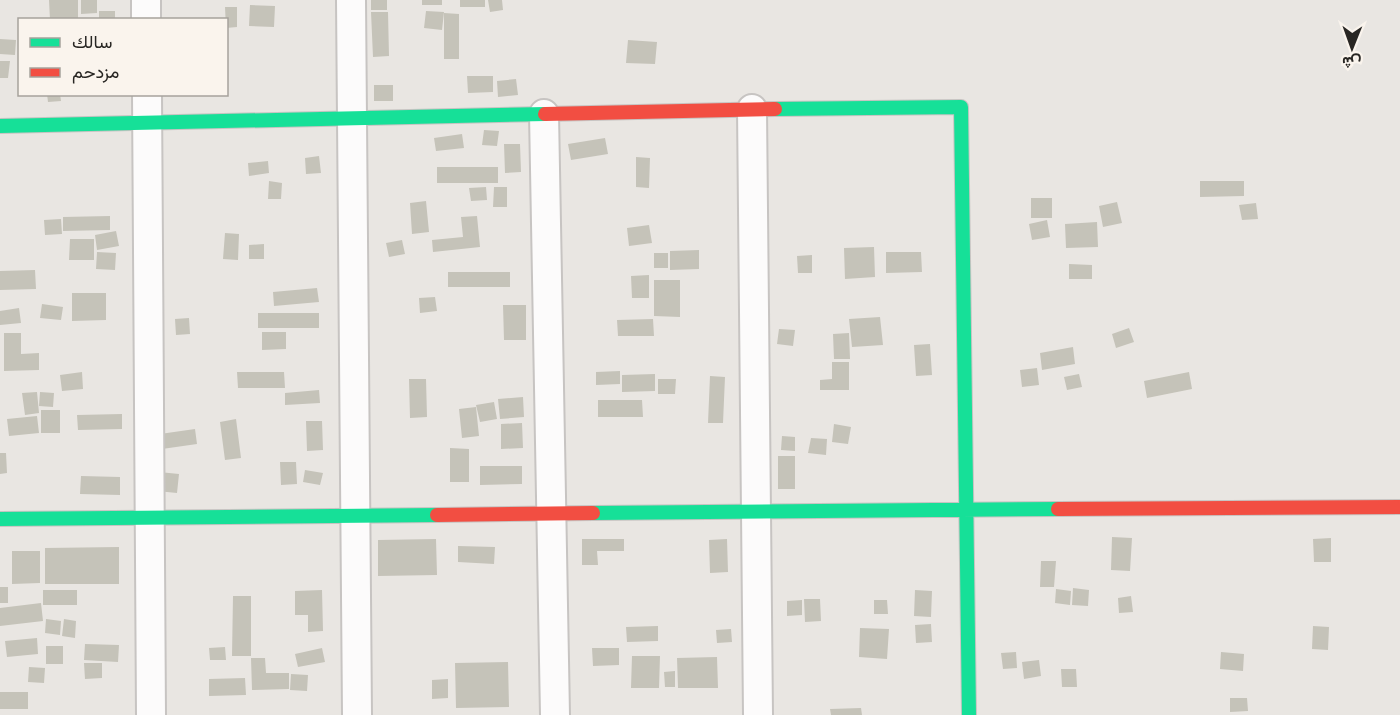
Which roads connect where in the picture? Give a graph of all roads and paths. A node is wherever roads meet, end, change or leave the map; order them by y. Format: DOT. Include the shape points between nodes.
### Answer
graph roads {
  1 [pos="146,0"];
  2 [pos="351,0"];
  3 [pos="146,18"];
  4 [pos="147,96"];
  5 [pos="752,110"];
  6 [pos="544,114"];
  7 [pos="352,118"];
  8 [pos="147,123"];
  9 [pos="0,126"];
  10 [pos="1400,507"];
  11 [pos="966,509"];
  12 [pos="756,511"];
  13 [pos="551,513"];
  14 [pos="355,515"];
  15 [pos="150,517"];
  16 [pos="0,519"];
  17 [pos="152,715"];
  18 [pos="357,715"];
  19 [pos="555,715"];
  20 [pos="758,715"];
  21 [pos="969,715"];
  1 -- 3 [label="street"];
  2 -- 7 [label="street"];
  4 -- 8 [label="street"];
  5 -- 6 [label="street"];
  5 -- 11 [label="street" via="961,107"];
  5 -- 12 [label="street"];
  6 -- 7 [label="street"];
  6 -- 13 [label="street"];
  7 -- 8 [label="street"];
  7 -- 14 [label="street"];
  8 -- 9 [label="street"];
  8 -- 15 [label="street"];
  10 -- 11 [label="street"];
  11 -- 12 [label="street"];
  11 -- 21 [label="street"];
  12 -- 13 [label="street"];
  12 -- 20 [label="street"];
  13 -- 14 [label="street"];
  13 -- 19 [label="street"];
  14 -- 15 [label="street"];
  14 -- 18 [label="street"];
  15 -- 16 [label="street"];
  15 -- 17 [label="street"];
}
